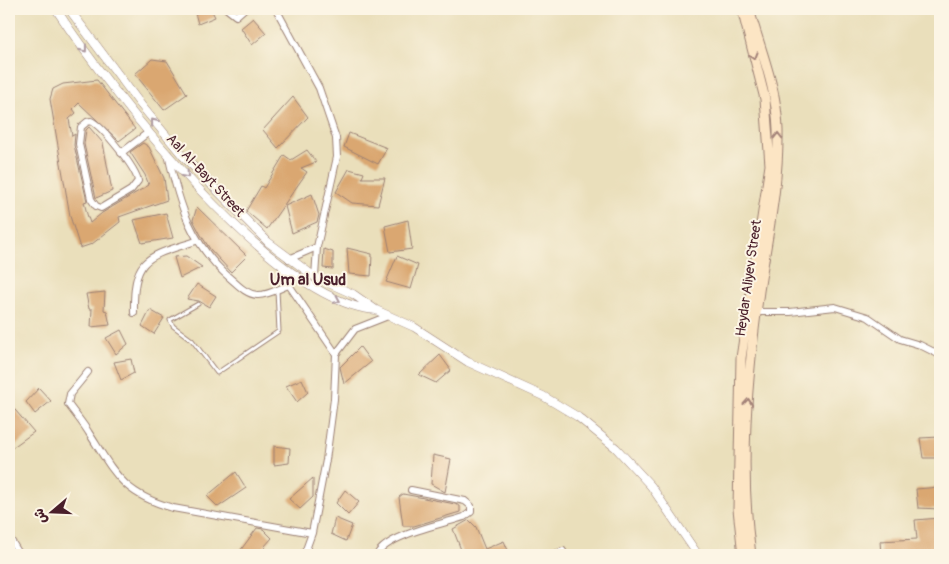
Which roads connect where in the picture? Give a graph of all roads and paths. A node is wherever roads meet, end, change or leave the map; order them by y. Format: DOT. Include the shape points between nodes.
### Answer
graph roads {
  1 [pos="56,9"];
  2 [pos="70,9"];
  3 [pos="227,9"];
  4 [pos="244,9"];
  5 [pos="276,9"];
  6 [pos="742,9"];
  7 [pos="749,9"];
  8 [pos="940,9"];
  9 [pos="940,13"];
  10 [pos="149,132"];
  11 [pos="121,153"];
  12 [pos="168,154"];
  13 [pos="196,241"];
  14 [pos="268,242"];
  15 [pos="317,246"];
  16 [pos="940,248"];
  17 [pos="263,250"];
  18 [pos="289,259"];
  19 [pos="940,259"];
  20 [pos="282,268"];
  21 [pos="315,277"];
  22 [pos="289,284"];
  23 [pos="277,290"];
  24 [pos="198,304"];
  25 [pos="376,310"];
  26 [pos="757,312"];
  27 [pos="134,314"];
  28 [pos="388,316"];
  29 [pos="336,354"];
  30 [pos="940,356"];
  31 [pos="88,372"];
  32 [pos="411,490"];
  33 [pos="312,533"];
  34 [pos="9,537"];
  35 [pos="563,551"];
  36 [pos="20,555"];
  37 [pos="304,555"];
  38 [pos="377,555"];
  39 [pos="553,555"];
  40 [pos="698,555"];
  41 [pos="743,555"];
  42 [pos="751,555"];
  1 -- 10 [label="street, Aal Al-Bayt Street, one-way" via="80,45"];
  14 -- 2 [label="street, Aal Al-Bayt Street, one-way" via="183,156"];
  3 -- 4 [label="street" via="236,16"];
  5 -- 15 [label="street" via="319,88 336,138 337,156"];
  6 -- 41 [label="main road, Heydar Aliyev Street, one-way" via="765,99 770,165 741,366 738,509"];
  26 -- 7 [label="main road, Heydar Aliyev Street, one-way" via="775,183 778,128 772,87"];
  8 -- 9 [label="street"];
  10 -- 11 [label="street"];
  10 -- 12 [label="street, Aal Al-Bayt Street"];
  11 -- 11 [label="street" via="95,123 87,122 81,127 79,144 87,186 98,208 106,207 131,190 138,180"];
  12 -- 13 [label="street"];
  12 -- 17 [label="street, Aal Al-Bayt Street, one-way"];
  13 -- 23 [label="street" via="218,268 249,293 261,295"];
  13 -- 27 [label="street" via="154,256 143,265 138,275"];
  14 -- 17 [label="street"];
  14 -- 18 [label="street, Aal Al-Bayt Street"];
  15 -- 18 [label="street"];
  15 -- 21 [label="street"];
  16 -- 19 [label="street"];
  17 -- 20 [label="street, Aal Al-Bayt Street"];
  18 -- 21 [label="street, Aal Al-Bayt Street"];
  20 -- 22 [label="street"];
  20 -- 25 [label="street, Aal Al-Bayt Street, one-way" via="337,301"];
  21 -- 25 [label="street, Aal Al-Bayt Street" via="361,298"];
  22 -- 23 [label="street"];
  22 -- 29 [label="street"];
  23 -- 24 [label="lane" via="279,332 217,373 192,340 170,320"];
  25 -- 28 [label="street, Aal Al-Bayt Street"];
  26 -- 30 [label="street" via="835,307 868,317 900,339"];
  42 -- 26 [label="main road, Heydar Aliyev Street, one-way" via="745,468"];
  28 -- 29 [label="street" via="355,330"];
  28 -- 40 [label="street, Aal Al-Bayt Street" via="414,328 468,362 543,396 585,423 651,486"];
  29 -- 33 [label="street" via="332,416"];
  31 -- 33 [label="street" via="70,394 68,404 114,473 138,495 173,508"];
  32 -- 38 [label="street" via="465,501 471,506 471,512 393,540"];
  33 -- 37 [label="street"];
  34 -- 36 [label="street"];
  35 -- 39 [label="street"];
}
